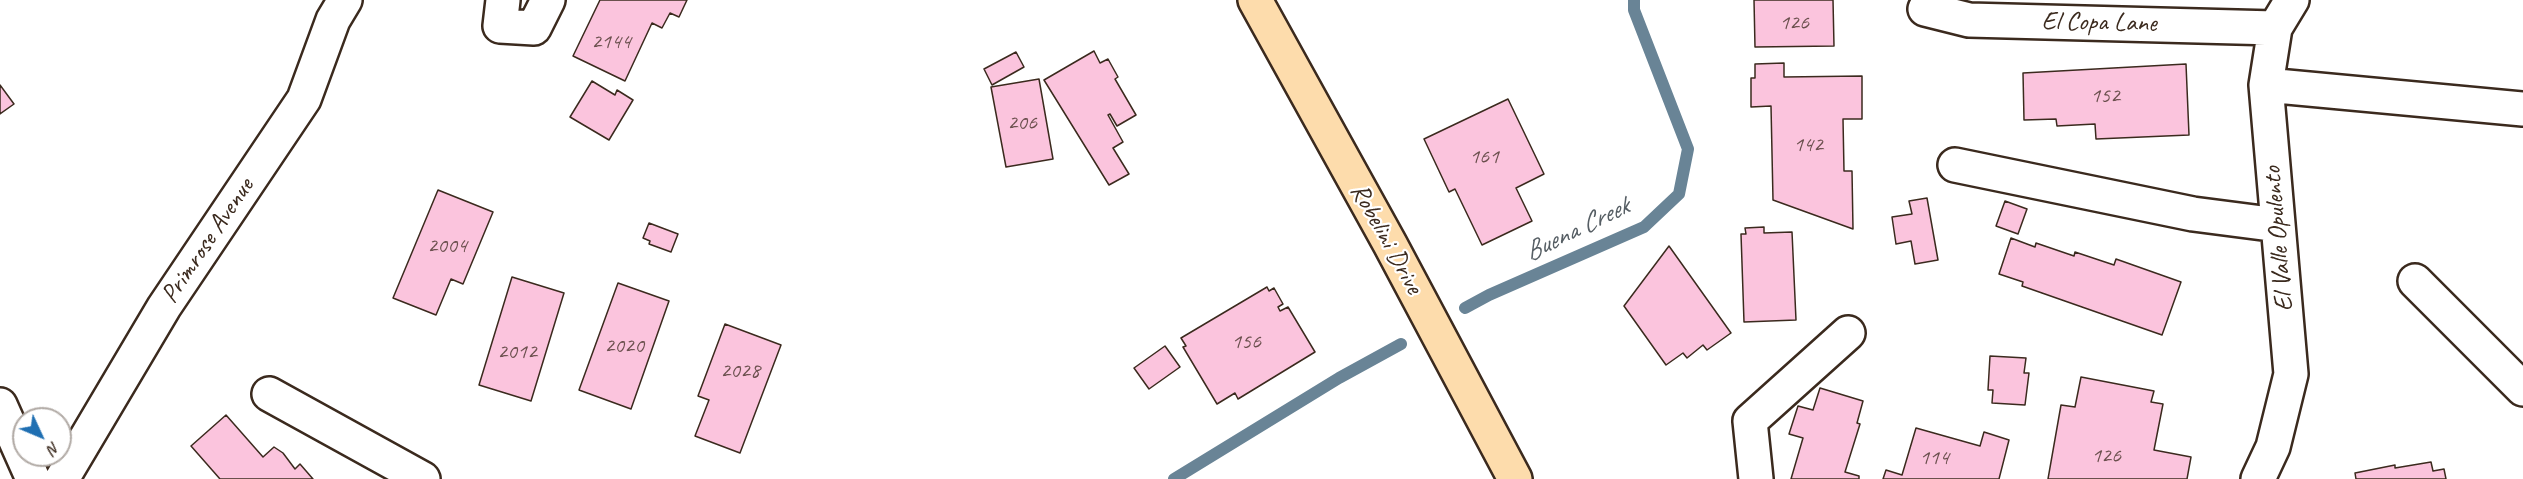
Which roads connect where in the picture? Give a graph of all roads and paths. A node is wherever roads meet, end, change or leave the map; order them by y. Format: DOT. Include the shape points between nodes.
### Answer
graph roads {
  1 [pos="345,0"];
  2 [pos="503,0"];
  3 [pos="548,0"];
  4 [pos="1255,0"];
  5 [pos="2292,0"];
  6 [pos="1925,9"];
  7 [pos="2275,28"];
  8 [pos="2266,85"];
  9 [pos="2523,109"];
  10 [pos="1955,165"];
  11 [pos="2278,225"];
  12 [pos="2415,280"];
  13 [pos="1848,333"];
  14 [pos="2523,388"];
  15 [pos="269,394"];
  16 [pos="0,405"];
  17 [pos="33,479"];
  18 [pos="62,479"];
  19 [pos="423,479"];
  20 [pos="1515,479"];
  21 [pos="1756,479"];
  22 [pos="2258,479"];
  1 -- 18 [label="street, Primrose Avenue" via="333,20 304,99 164,307"];
  2 -- 3 [label="street" via="501,26 534,28"];
  4 -- 20 [label="main road, Robelini Drive"];
  5 -- 7 [label="street, El Valle Opulento"];
  6 -- 7 [label="street, El Copa Lane" via="1969,20"];
  7 -- 8 [label="street, El Valle Opulento"];
  8 -- 9 [label="street"];
  8 -- 11 [label="street, El Valle Opulento"];
  10 -- 11 [label="street" via="2193,214"];
  11 -- 22 [label="street, El Valle Opulento" via="2291,374 2273,447"];
  12 -- 14 [label="street"];
  13 -- 21 [label="street" via="1750,421"];
  15 -- 19 [label="street"];
  16 -- 17 [label="street"];
}
